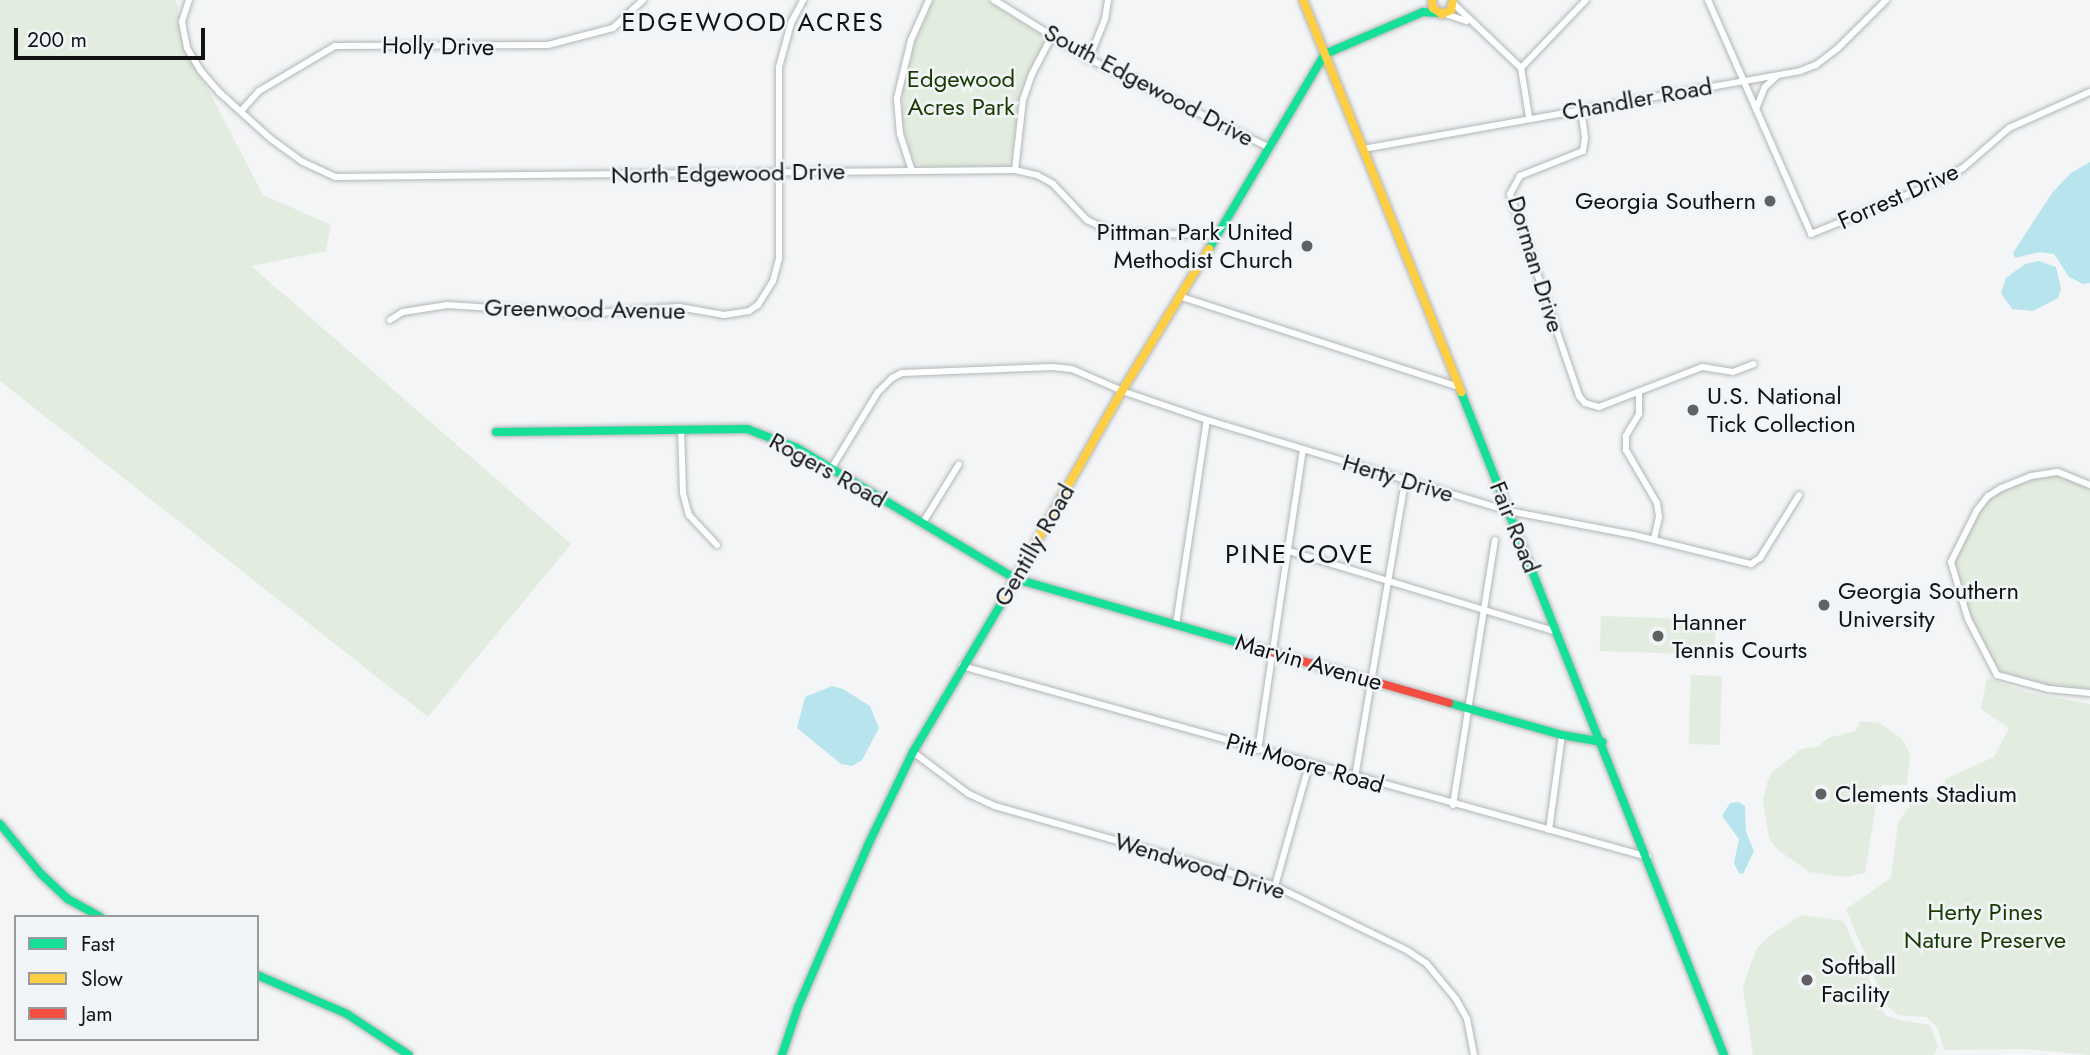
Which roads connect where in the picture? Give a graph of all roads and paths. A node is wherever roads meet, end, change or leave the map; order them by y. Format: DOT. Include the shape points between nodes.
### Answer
graph roads {
  1 [pos="189,0"];
  2 [pos="643,0"];
  3 [pos="803,0"];
  4 [pos="929,0"];
  5 [pos="995,0"];
  6 [pos="1108,0"];
  7 [pos="1303,0"];
  8 [pos="1586,0"];
  9 [pos="1708,0"];
  10 [pos="1886,0"];
  11 [pos="1432,1"];
  12 [pos="1453,2"];
  13 [pos="1423,12"];
  14 [pos="1442,13"];
  15 [pos="1469,22"];
  16 [pos="1052,36"];
  17 [pos="1325,54"];
  18 [pos="1089,59"];
  19 [pos="1521,68"];
  20 [pos="1778,75"];
  21 [pos="1744,80"];
  22 [pos="2090,92"];
  23 [pos="1581,109"];
  24 [pos="1756,109"];
  25 [pos="241,111"];
  26 [pos="1529,117"];
  27 [pos="1268,147"];
  28 [pos="1363,149"];
  29 [pos="912,170"];
  30 [pos="1015,170"];
  31 [pos="781,173"];
  32 [pos="1215,235"];
  33 [pos="1182,297"];
  34 [pos="390,320"];
  35 [pos="1754,364"];
  36 [pos="1460,387"];
  37 [pos="1122,391"];
  38 [pos="1639,394"];
  39 [pos="1207,420"];
  40 [pos="681,429"];
  41 [pos="496,432"];
  42 [pos="1303,449"];
  43 [pos="959,464"];
  44 [pos="831,470"];
  45 [pos="1405,480"];
  46 [pos="2090,485"];
  47 [pos="1799,495"];
  48 [pos="1509,511"];
  49 [pos="922,524"];
  50 [pos="1654,539"];
  51 [pos="1495,540"];
  52 [pos="717,545"];
  53 [pos="1289,551"];
  54 [pos="1016,579"];
  55 [pos="1388,581"];
  56 [pos="1483,609"];
  57 [pos="1176,624"];
  58 [pos="1557,632"];
  59 [pos="1273,652"];
  60 [pos="962,666"];
  61 [pos="1372,680"];
  62 [pos="2090,693"];
  63 [pos="1469,707"];
  64 [pos="1562,735"];
  65 [pos="1602,742"];
  66 [pos="1258,750"];
  67 [pos="913,752"];
  68 [pos="1309,765"];
  69 [pos="1355,777"];
  70 [pos="1454,805"];
  71 [pos="0,824"];
  72 [pos="1549,830"];
  73 [pos="1648,857"];
  74 [pos="1275,886"];
  75 [pos="96,915"];
  76 [pos="259,976"];
  77 [pos="409,1055"];
  78 [pos="782,1055"];
  79 [pos="1474,1055"];
  80 [pos="1724,1055"];
  1 -- 25 [label="street" via="182,22 187,48 219,92"];
  2 -- 25 [label="street, Holly Drive" via="613,28 548,45 335,46 259,90"];
  3 -- 31 [label="street, Greenwood Avenue" via="790,23 779,67"];
  4 -- 29 [label="street" via="911,40 897,98 900,134"];
  5 -- 16 [label="street, South Edgewood Drive"];
  6 -- 18 [label="street"];
  7 -- 17 [label="street, Fair Road"];
  8 -- 19 [label="street"];
  9 -- 21 [label="street"];
  10 -- 20 [label="street, Chandler Road" via="1816,65"];
  11 -- 13 [label="street"];
  11 -- 14 [label="street"];
  12 -- 14 [label="street"];
  12 -- 15 [label="street"];
  13 -- 14 [label="street"];
  13 -- 17 [label="street"];
  14 -- 15 [label="street"];
  15 -- 19 [label="street"];
  16 -- 18 [label="street, South Edgewood Drive"];
  16 -- 30 [label="street" via="1023,100"];
  17 -- 27 [label="street, Gentilly Road"];
  17 -- 28 [label="street, Fair Road"];
  18 -- 27 [label="street, South Edgewood Drive"];
  19 -- 26 [label="street"];
  20 -- 21 [label="street, Chandler Road"];
  20 -- 24 [label="street" via="1765,87"];
  21 -- 23 [label="street, Chandler Road"];
  21 -- 24 [label="street"];
  22 -- 24 [label="street, Forrest Drive" via="2009,128 1963,168 1936,183 1811,234"];
  23 -- 26 [label="street, Chandler Road"];
  23 -- 38 [label="street, Dorman Drive" via="1583,151 1520,176 1510,194 1579,396 1599,407"];
  25 -- 31 [label="street, North Edgewood Drive" via="303,162 335,177"];
  26 -- 28 [label="street, Chandler Road"];
  27 -- 32 [label="street, Gentilly Road"];
  28 -- 36 [label="street, Fair Road"];
  29 -- 30 [label="street, North Edgewood Drive"];
  29 -- 31 [label="street, North Edgewood Drive"];
  30 -- 32 [label="street, North Edgewood Drive" via="1053,184 1087,220 1115,233"];
  31 -- 34 [label="street, Greenwood Avenue" via="779,259 765,296 750,311 723,315 656,307 584,314 447,305 403,312"];
  32 -- 33 [label="street, Gentilly Road"];
  33 -- 36 [label="street"];
  33 -- 37 [label="street, Gentilly Road"];
  35 -- 38 [label="street, Dorman Drive" via="1733,372 1702,367"];
  36 -- 48 [label="street, Fair Road"];
  37 -- 39 [label="street, Herty Drive"];
  37 -- 44 [label="street, Herty Drive" via="1072,369 1052,367 902,373 878,392"];
  37 -- 54 [label="street, Gentilly Road"];
  38 -- 50 [label="street" via="1639,414 1626,436 1626,450 1657,503"];
  39 -- 42 [label="street, Herty Drive"];
  39 -- 57 [label="street"];
  40 -- 41 [label="street, Rogers Road"];
  40 -- 44 [label="street, Rogers Road" via="747,429 778,439"];
  40 -- 52 [label="street" via="682,483 689,514"];
  42 -- 45 [label="street, Herty Drive"];
  42 -- 53 [label="street"];
  43 -- 49 [label="street"];
  44 -- 49 [label="street, Rogers Road"];
  45 -- 48 [label="street, Herty Drive"];
  45 -- 55 [label="street"];
  46 -- 62 [label="street" via="2057,472 2001,488 1977,510 1951,562 1968,619 1997,675 2049,689"];
  47 -- 50 [label="street, Herty Drive" via="1751,564"];
  48 -- 50 [label="street, Herty Drive"];
  48 -- 58 [label="street, Fair Road"];
  49 -- 54 [label="street, Rogers Road"];
  51 -- 56 [label="street"];
  53 -- 55 [label="street"];
  53 -- 59 [label="street"];
  54 -- 57 [label="street, Marvin Avenue"];
  54 -- 60 [label="street, Gentilly Road"];
  55 -- 56 [label="street"];
  55 -- 61 [label="street"];
  56 -- 58 [label="street"];
  56 -- 63 [label="street"];
  57 -- 59 [label="street, Marvin Avenue"];
  58 -- 65 [label="street, Fair Road"];
  59 -- 61 [label="street, Marvin Avenue"];
  59 -- 66 [label="street"];
  60 -- 66 [label="street, Pitt Moore Road"];
  60 -- 67 [label="street, Gentilly Road"];
  61 -- 63 [label="street, Marvin Avenue"];
  61 -- 69 [label="street"];
  63 -- 64 [label="street, Marvin Avenue"];
  63 -- 70 [label="street"];
  64 -- 65 [label="street, Marvin Avenue"];
  64 -- 72 [label="street"];
  65 -- 73 [label="street, Fair Road"];
  66 -- 68 [label="street, Pitt Moore Road"];
  67 -- 74 [label="street, Wendwood Drive" via="969,794 995,806"];
  67 -- 78 [label="street, Gentilly Road" via="846,895"];
  68 -- 69 [label="street, Pitt Moore Road"];
  68 -- 74 [label="street"];
  69 -- 70 [label="street, Pitt Moore Road"];
  70 -- 72 [label="street, Pitt Moore Road"];
  71 -- 75 [label="street" via="41,874 68,899"];
  72 -- 73 [label="street, Pitt Moore Road"];
  73 -- 80 [label="street, Fair Road"];
  74 -- 79 [label="street, Wendwood Drive" via="1427,964 1467,1020"];
  76 -- 77 [label="street" via="347,1014"];
}
